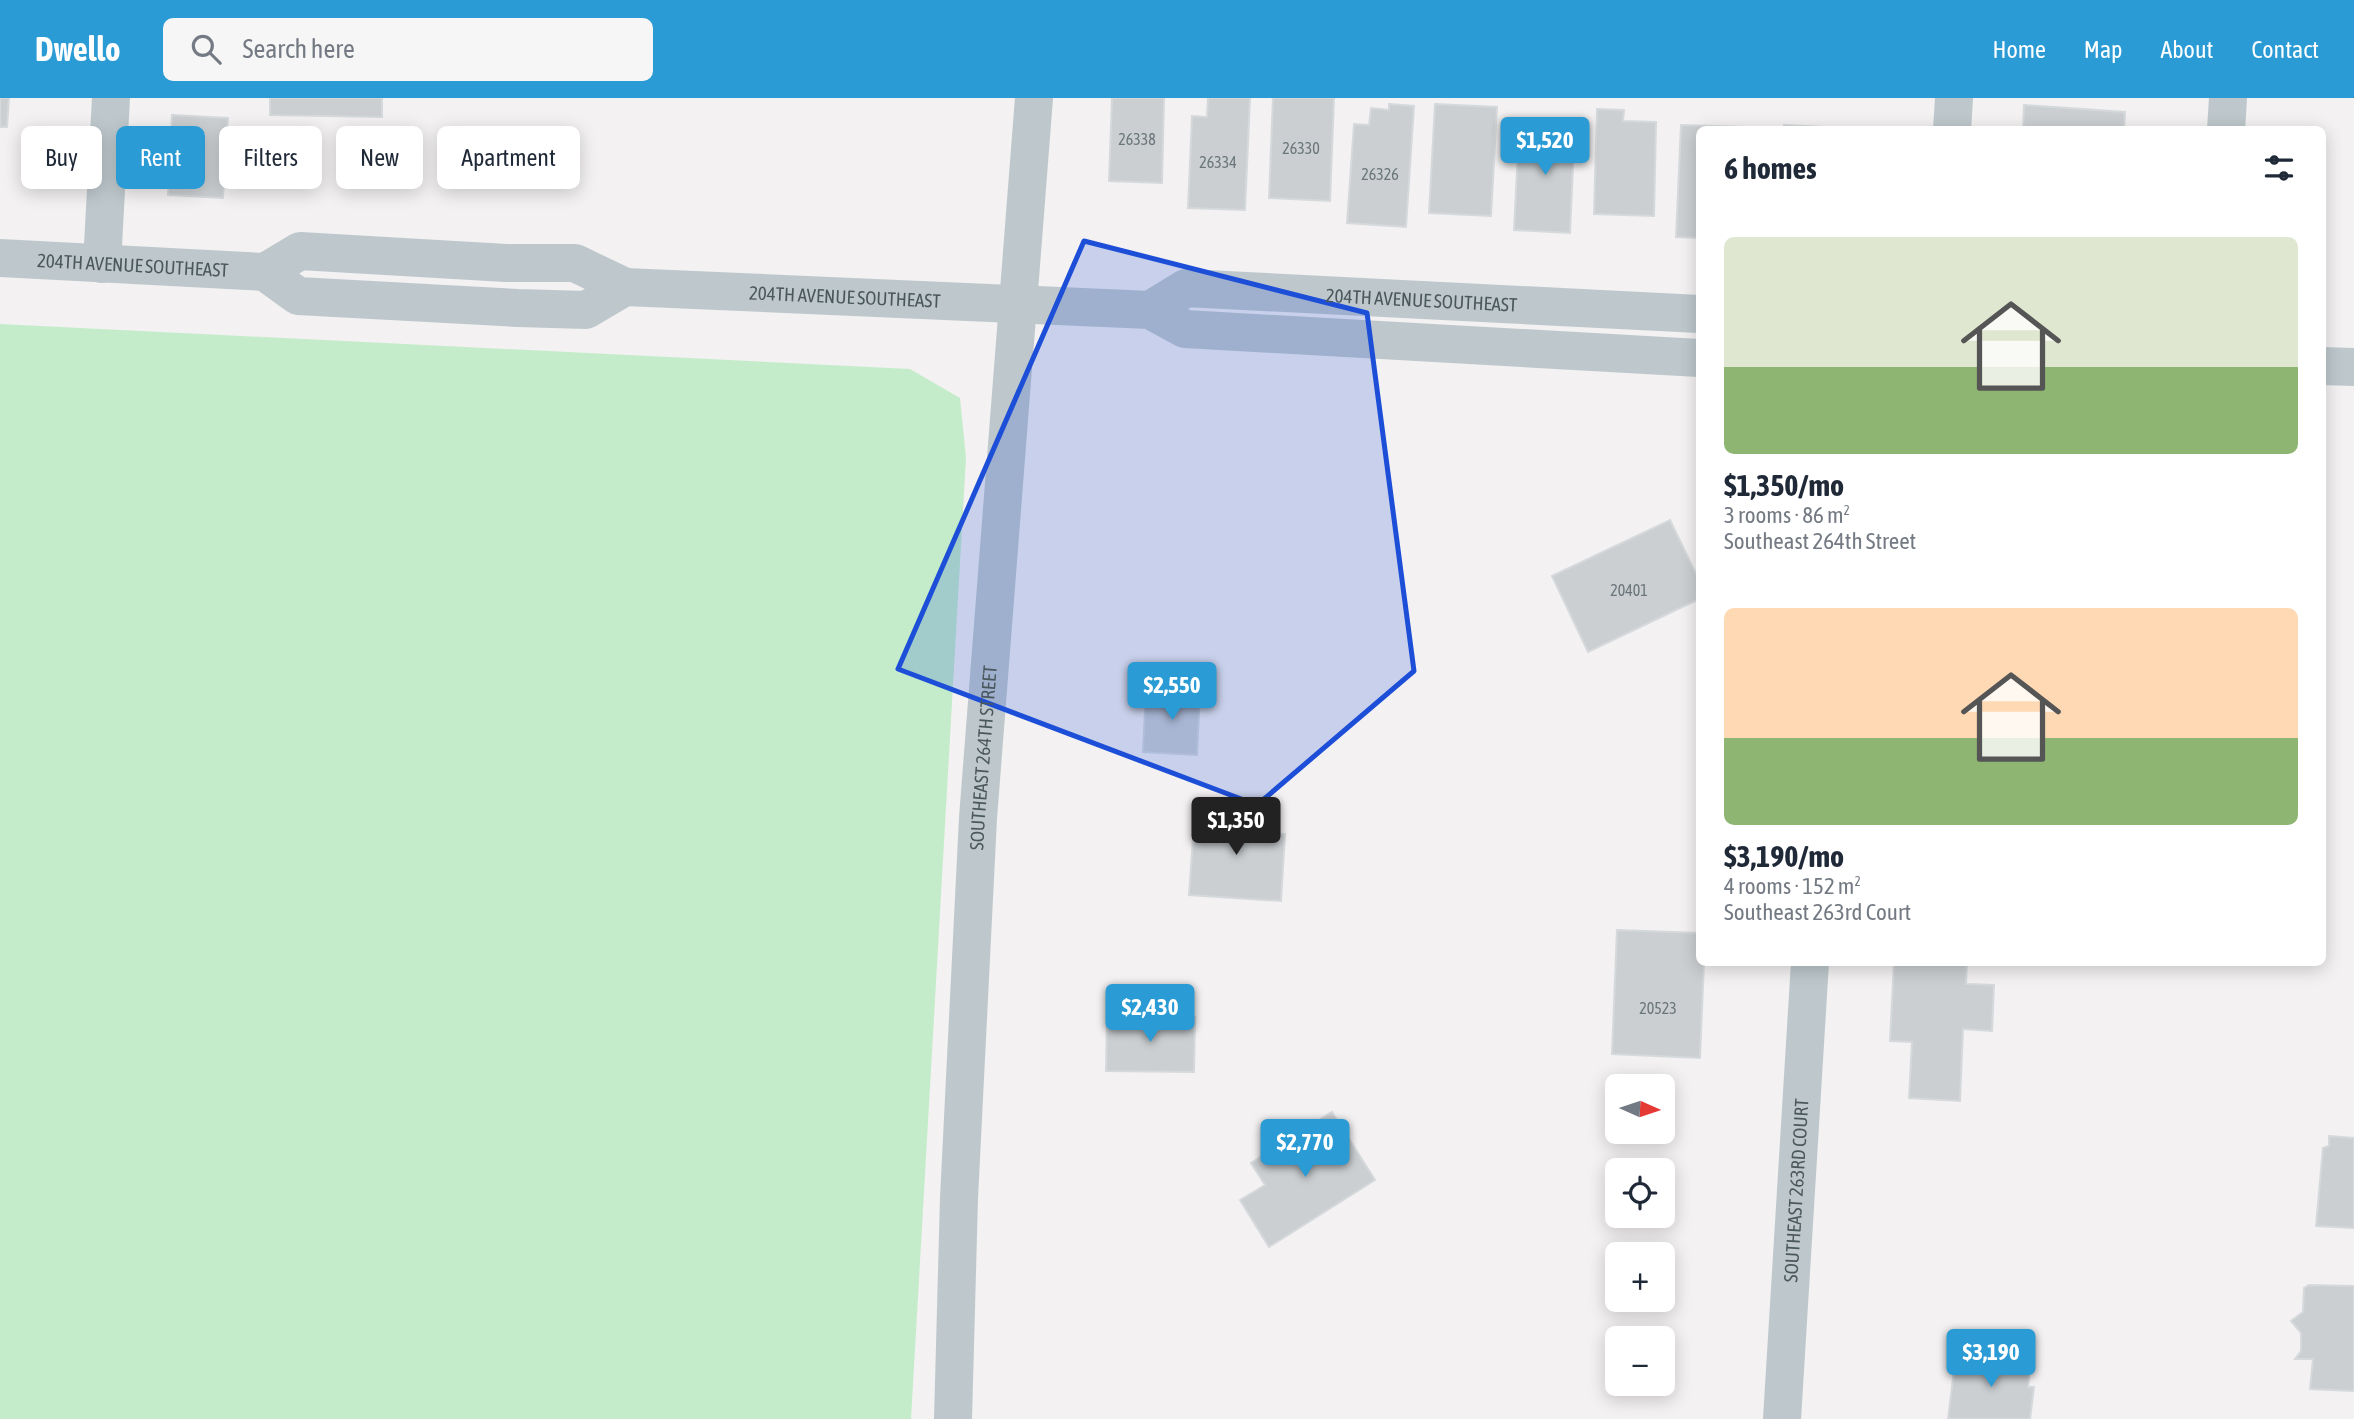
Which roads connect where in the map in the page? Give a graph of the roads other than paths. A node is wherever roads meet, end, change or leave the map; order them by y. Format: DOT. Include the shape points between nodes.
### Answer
graph roads {
  1 [pos="111,98"];
  2 [pos="1034,98"];
  3 [pos="1954,98"];
  4 [pos="2228,98"];
  5 [pos="1952,126"];
  6 [pos="2226,126"];
  7 [pos="0,258"];
  8 [pos="102,264"];
  9 [pos="1019,304"];
  10 [pos="1150,310"];
  11 [pos="1696,314"];
  12 [pos="1696,358"];
  13 [pos="2326,366"];
  14 [pos="2354,368"];
  15 [pos="1810,966"];
  16 [pos="953,1419"];
  17 [pos="1782,1419"];
  1 -- 8 [label="street"];
  2 -- 9 [label="street, SOUTHEAST 264TH STREET"];
  3 -- 5 [label="street"];
  4 -- 6 [label="street"];
  7 -- 8 [label="street, 204TH AVENUE SOUTHEAST"];
  8 -- 9 [label="street, 204TH AVENUE SOUTHEAST" via="265,272 298,296 518,308 586,310 625,287"];
  9 -- 10 [label="street, 204TH AVENUE SOUTHEAST"];
  9 -- 16 [label="street, SOUTHEAST 264TH STREET" via="978,818"];
  10 -- 11 [label="street, 204TH AVENUE SOUTHEAST" via="1186,288"];
  10 -- 12 [label="street, 204TH AVENUE SOUTHEAST" via="1185,329"];
  13 -- 14 [label="street"];
  15 -- 17 [label="street, SOUTHEAST 263RD COURT"];
}
